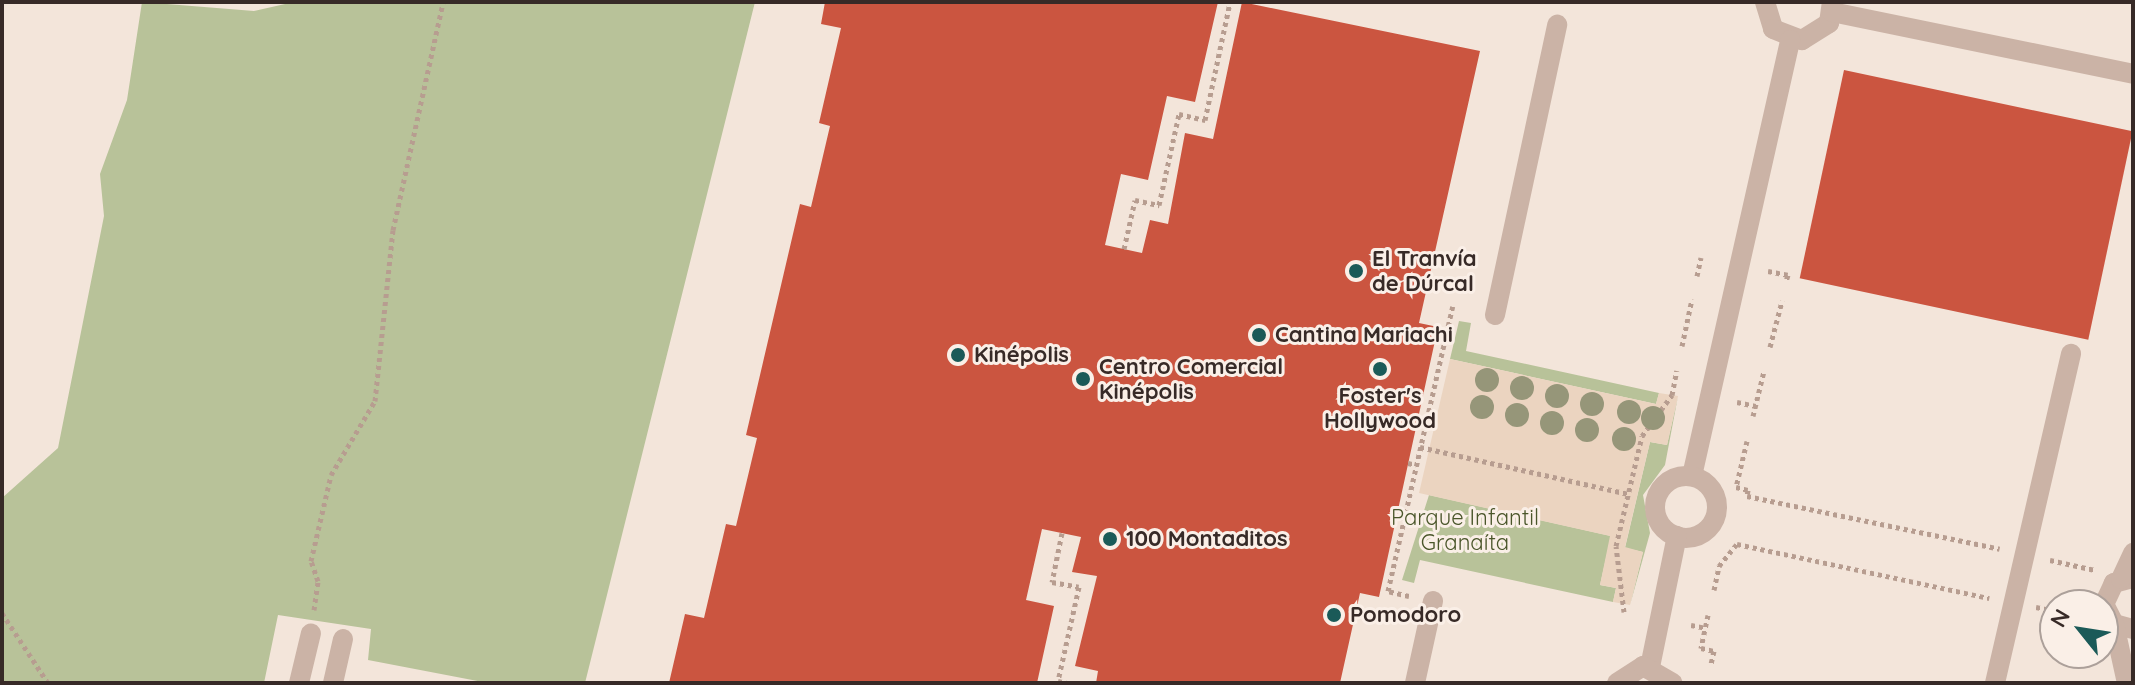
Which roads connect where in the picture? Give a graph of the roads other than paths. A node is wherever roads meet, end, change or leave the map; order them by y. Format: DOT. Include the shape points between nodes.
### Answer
graph roads {
  1 [pos="1765,2"];
  2 [pos="1832,7"];
  3 [pos="1557,25"];
  4 [pos="1790,40"];
  5 [pos="2133,74"];
  6 [pos="1495,315"];
  7 [pos="2071,354"];
  8 [pos="1692,476"];
  9 [pos="1677,536"];
  10 [pos="2133,553"];
  11 [pos="2119,576"];
  12 [pos="1433,601"];
  13 [pos="2123,626"];
  14 [pos="311,633"];
  15 [pos="343,639"];
  16 [pos="1650,667"];
  17 [pos="305,682"];
  18 [pos="333,683"];
  19 [pos="1415,683"];
  20 [pos="1617,683"];
  21 [pos="1672,683"];
  22 [pos="1995,683"];
  23 [pos="2127,683"];
  1 -- 4 [label="street" via="1773,29"];
  2 -- 4 [label="street" via="1813,37"];
  2 -- 5 [label="street"];
  3 -- 6 [label="street"];
  4 -- 8 [label="street"];
  7 -- 22 [label="street"];
  8 -- 9 [label="street" via="1673,478 1655,502 1657,519"];
  8 -- 9 [label="street" via="1709,486 1717,514 1706,531"];
  9 -- 16 [label="street"];
  10 -- 11 [label="street"];
  11 -- 13 [label="street" via="2105,596"];
  12 -- 19 [label="street"];
  13 -- 23 [label="street"];
  14 -- 17 [label="street"];
  15 -- 18 [label="street"];
  16 -- 20 [label="street" via="1627,672"];
  16 -- 21 [label="street"];
}
